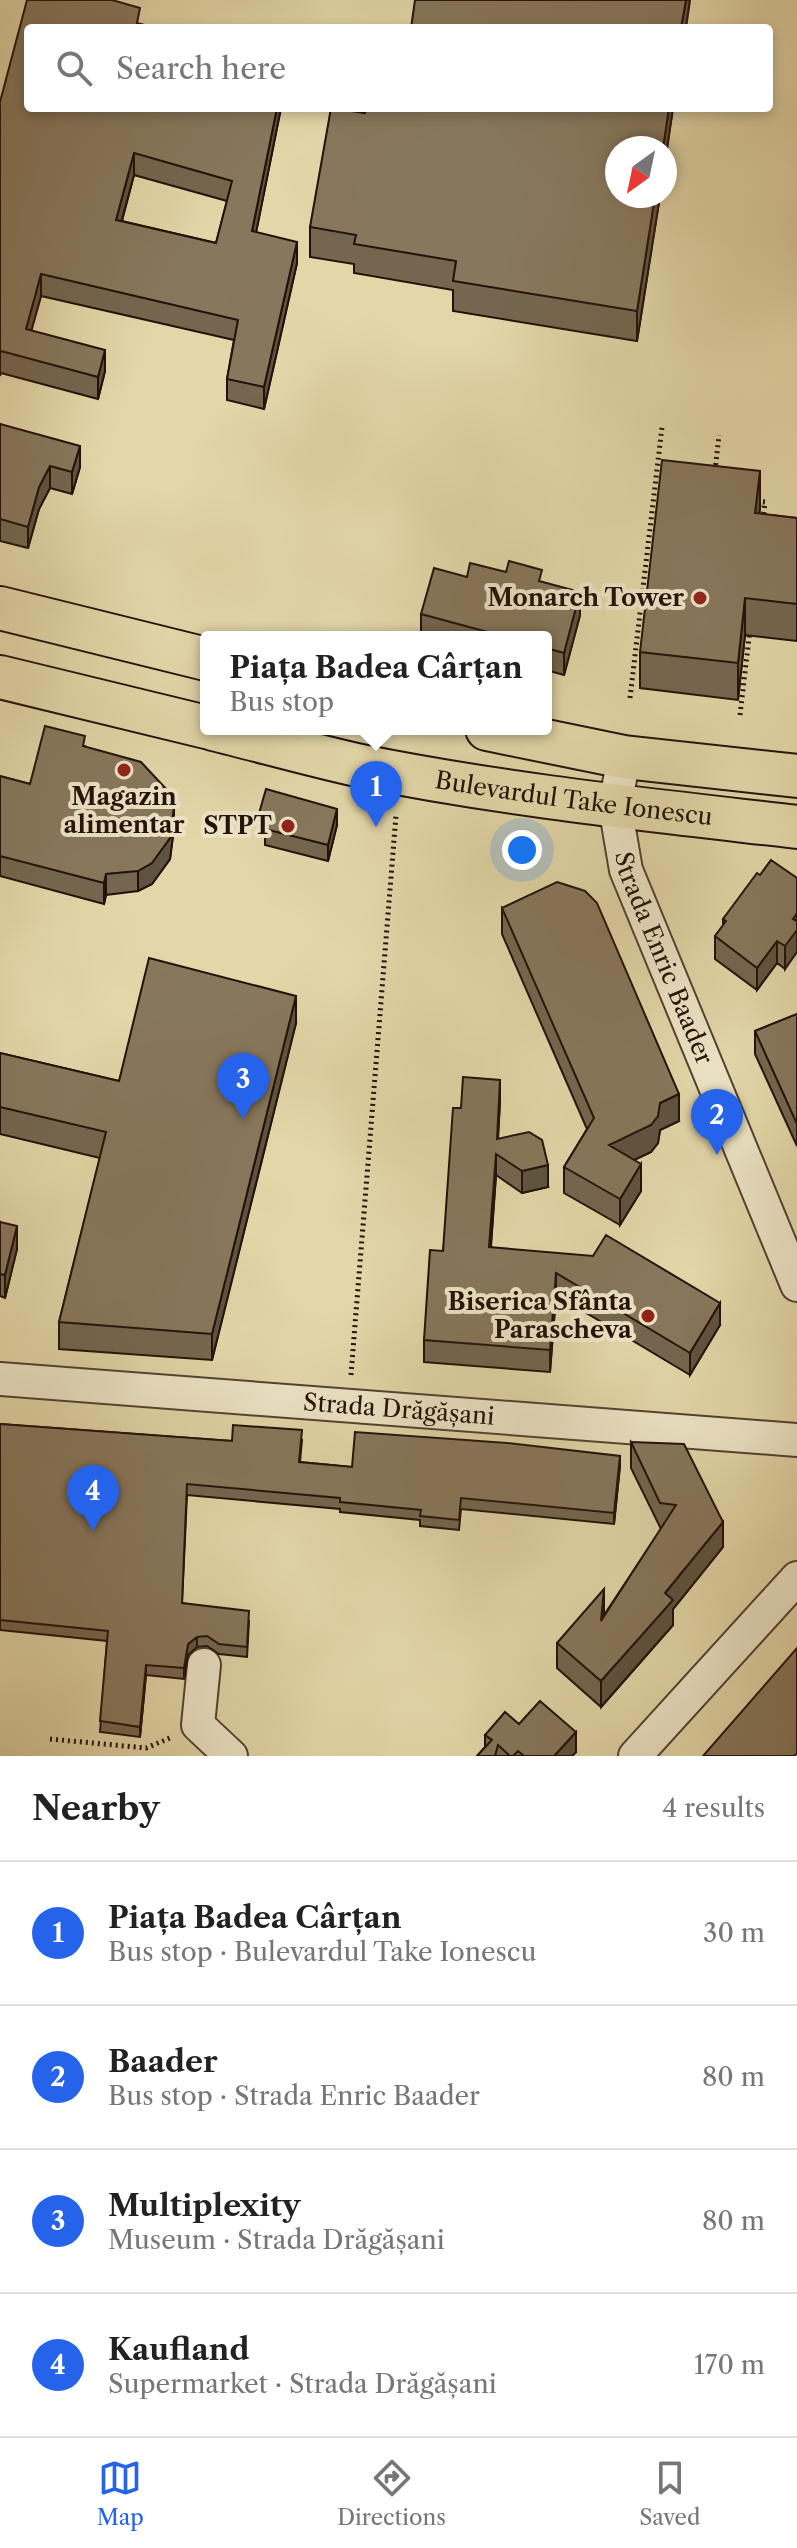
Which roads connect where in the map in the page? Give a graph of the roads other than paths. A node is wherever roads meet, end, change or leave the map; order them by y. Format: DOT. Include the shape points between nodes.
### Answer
graph roads {
  1 [pos="0,608"];
  2 [pos="200,658"];
  3 [pos="0,677"];
  4 [pos="200,726"];
  5 [pos="238,735"];
  6 [pos="516,735"];
  7 [pos="624,757"];
  8 [pos="797,776"];
  9 [pos="615,806"];
  10 [pos="797,827"];
  11 [pos="797,1285"];
  12 [pos="0,1379"];
  13 [pos="797,1440"];
  14 [pos="797,1578"];
  15 [pos="204,1665"];
  16 [pos="231,1756"];
  17 [pos="635,1756"];
  1 -- 2 [label="main road"];
  3 -- 4 [label="main road"];
  5 -- 9 [label="main road, Bulevardul Take Ionescu" via="361,765"];
  6 -- 7 [label="main road, Bulevardul Take Ionescu"];
  7 -- 8 [label="main road, Bulevardul Take Ionescu"];
  7 -- 9 [label="street, Strada Enric Baader"];
  9 -- 10 [label="main road, Bulevardul Take Ionescu"];
  9 -- 11 [label="street, Strada Enric Baader" via="626,870"];
  12 -- 13 [label="street, Strada Drăgășani"];
  14 -- 17 [label="street"];
  15 -- 16 [label="street" via="198,1725"];
}
